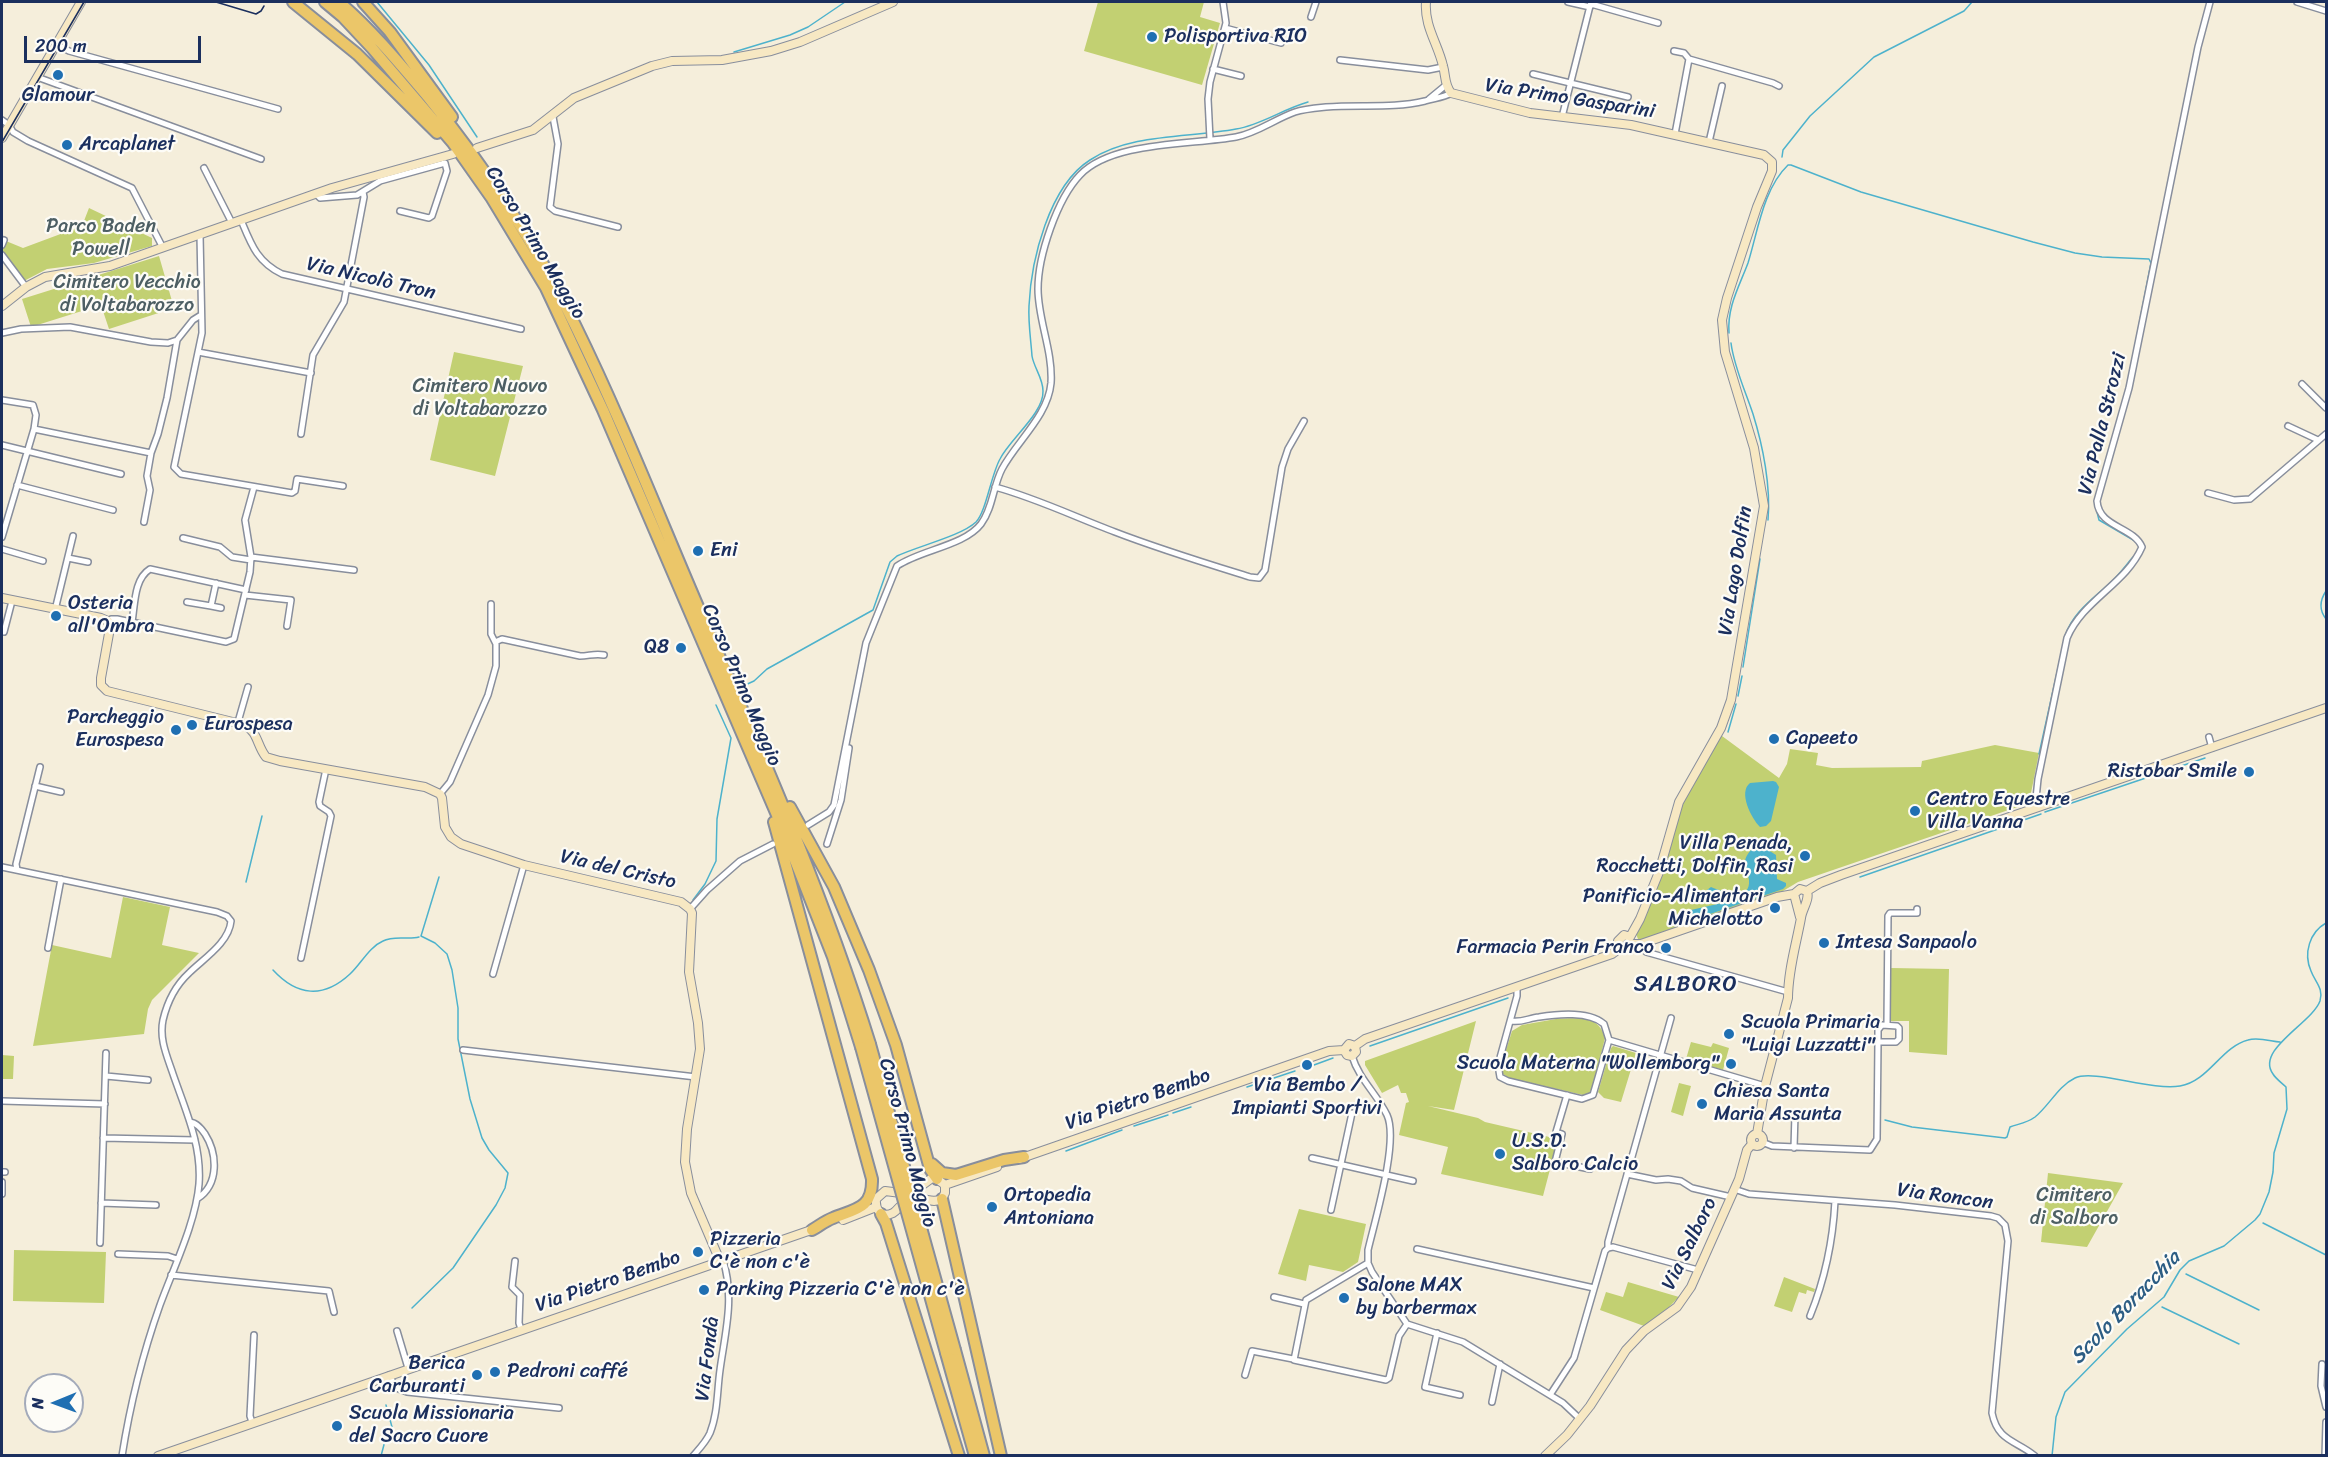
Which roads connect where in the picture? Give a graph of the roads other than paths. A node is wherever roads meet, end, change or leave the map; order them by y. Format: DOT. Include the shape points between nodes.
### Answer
graph roads {
  1 [pos="81,2"];
  2 [pos="294,2"];
  3 [pos="325,2"];
  4 [pos="339,2"];
  5 [pos="363,2"];
  6 [pos="892,2"];
  7 [pos="1223,2"];
  8 [pos="1316,2"];
  9 [pos="1426,2"];
  10 [pos="1568,2"];
  11 [pos="2210,2"];
  12 [pos="2297,2"];
  13 [pos="1591,4"];
  14 [pos="2326,11"];
  15 [pos="347,14"];
  16 [pos="1311,17"];
  17 [pos="1658,23"];
  18 [pos="1225,28"];
  19 [pos="1281,43"];
  20 [pos="56,44"];
  21 [pos="1674,51"];
  22 [pos="1689,59"];
  23 [pos="1340,60"];
  24 [pos="1443,67"];
  25 [pos="1213,69"];
  26 [pos="1533,74"];
  27 [pos="1241,76"];
  28 [pos="37,77"];
  29 [pos="1570,82"];
  30 [pos="1446,85"];
  31 [pos="1722,86"];
  32 [pos="1779,86"];
  33 [pos="1451,93"];
  34 [pos="1628,97"];
  35 [pos="1427,100"];
  36 [pos="278,109"];
  37 [pos="552,117"];
  38 [pos="1562,117"];
  39 [pos="2,120"];
  40 [pos="9,125"];
  41 [pos="1675,134"];
  42 [pos="1209,135"];
  43 [pos="2,138"];
  44 [pos="1709,141"];
  45 [pos="477,148"];
  46 [pos="453,154"];
  47 [pos="261,159"];
  48 [pos="1773,165"];
  49 [pos="204,168"];
  50 [pos="363,192"];
  51 [pos="316,194"];
  52 [pos="494,194"];
  53 [pos="400,211"];
  54 [pos="241,220"];
  55 [pos="232,224"];
  56 [pos="618,227"];
  57 [pos="200,235"];
  58 [pos="163,248"];
  59 [pos="2,255"];
  60 [pos="26,287"];
  61 [pos="347,289"];
  62 [pos="2,306"];
  63 [pos="201,315"];
  64 [pos="521,329"];
  65 [pos="2,333"];
  66 [pos="177,340"];
  67 [pos="198,352"];
  68 [pos="310,373"];
  69 [pos="2302,384"];
  70 [pos="2,400"];
  71 [pos="2326,408"];
  72 [pos="1304,421"];
  73 [pos="2288,426"];
  74 [pos="34,429"];
  75 [pos="301,434"];
  76 [pos="2326,434"];
  77 [pos="2318,440"];
  78 [pos="2,445"];
  79 [pos="27,451"];
  80 [pos="151,453"];
  81 [pos="121,474"];
  82 [pos="17,484"];
  83 [pos="343,486"];
  84 [pos="254,487"];
  85 [pos="995,487"];
  86 [pos="2208,493"];
  87 [pos="113,510"];
  88 [pos="144,522"];
  89 [pos="73,536"];
  90 [pos="2,537"];
  91 [pos="183,538"];
  92 [pos="2,549"];
  93 [pos="68,558"];
  94 [pos="251,559"];
  95 [pos="43,561"];
  96 [pos="88,562"];
  97 [pos="354,570"];
  98 [pos="216,583"];
  99 [pos="245,592"];
  100 [pos="2,598"];
  101 [pos="12,601"];
  102 [pos="187,602"];
  103 [pos="491,604"];
  104 [pos="211,606"];
  105 [pos="221,608"];
  106 [pos="55,610"];
  107 [pos="108,621"];
  108 [pos="132,622"];
  109 [pos="287,626"];
  110 [pos="4,632"];
  111 [pos="495,642"];
  112 [pos="604,655"];
  113 [pos="248,687"];
  114 [pos="2326,708"];
  115 [pos="238,722"];
  116 [pos="847,740"];
  117 [pos="759,749"];
  118 [pos="40,767"];
  119 [pos="326,769"];
  120 [pos="761,776"];
  121 [pos="35,786"];
  122 [pos="61,792"];
  123 [pos="440,794"];
  124 [pos="2035,808"];
  125 [pos="808,825"];
  126 [pos="773,844"];
  127 [pos="827,844"];
  128 [pos="524,865"];
  129 [pos="2,867"];
  130 [pos="16,870"];
  131 [pos="61,879"];
  132 [pos="1807,891"];
  133 [pos="1794,898"];
  134 [pos="1806,903"];
  135 [pos="690,909"];
  136 [pos="1917,909"];
  137 [pos="1801,919"];
  138 [pos="1631,941"];
  139 [pos="1641,944"];
  140 [pos="48,948"];
  141 [pos="1620,948"];
  142 [pos="302,958"];
  143 [pos="493,974"];
  144 [pos="1516,987"];
  145 [pos="1788,992"];
  146 [pos="1671,1018"];
  147 [pos="1510,1021"];
  148 [pos="1887,1025"];
  149 [pos="1609,1040"];
  150 [pos="1878,1042"];
  151 [pos="866,1045"];
  152 [pos="1355,1046"];
  153 [pos="463,1050"];
  154 [pos="1344,1050"];
  155 [pos="106,1053"];
  156 [pos="1352,1056"];
  157 [pos="1661,1056"];
  158 [pos="106,1076"];
  159 [pos="696,1077"];
  160 [pos="148,1080"];
  161 [pos="1765,1086"];
  162 [pos="1567,1095"];
  163 [pos="2,1101"];
  164 [pos="105,1104"];
  165 [pos="1352,1113"];
  166 [pos="1795,1114"];
  167 [pos="190,1122"];
  168 [pos="1757,1134"];
  169 [pos="103,1138"];
  170 [pos="195,1140"];
  171 [pos="1762,1142"];
  172 [pos="1752,1144"];
  173 [pos="1794,1148"];
  174 [pos="1024,1157"];
  175 [pos="1312,1158"];
  176 [pos="930,1162"];
  177 [pos="1341,1164"];
  178 [pos="1590,1169"];
  179 [pos="1385,1174"];
  180 [pos="1627,1174"];
  181 [pos="872,1179"];
  182 [pos="1413,1180"];
  183 [pos="2,1182"];
  184 [pos="941,1182"];
  185 [pos="1733,1193"];
  186 [pos="2,1194"];
  187 [pos="878,1195"];
  188 [pos="197,1199"];
  189 [pos="942,1199"];
  190 [pos="1835,1201"];
  191 [pos="101,1203"];
  192 [pos="156,1205"];
  193 [pos="1331,1210"];
  194 [pos="879,1211"];
  195 [pos="812,1230"];
  196 [pos="100,1243"];
  197 [pos="1608,1248"];
  198 [pos="1417,1249"];
  199 [pos="118,1254"];
  200 [pos="177,1259"];
  201 [pos="515,1261"];
  202 [pos="721,1261"];
  203 [pos="1368,1263"];
  204 [pos="1698,1270"];
  205 [pos="171,1275"];
  206 [pos="1594,1288"];
  207 [pos="1274,1297"];
  208 [pos="1304,1304"];
  209 [pos="334,1312"];
  210 [pos="1810,1316"];
  211 [pos="1407,1324"];
  212 [pos="521,1329"];
  213 [pos="397,1331"];
  214 [pos="1437,1333"];
  215 [pos="254,1335"];
  216 [pos="951,1352"];
  217 [pos="1293,1359"];
  218 [pos="1500,1364"];
  219 [pos="2322,1364"];
  220 [pos="408,1368"];
  221 [pos="389,1375"];
  222 [pos="1245,1375"];
  223 [pos="1460,1395"];
  224 [pos="1550,1395"];
  225 [pos="1492,1402"];
  226 [pos="2326,1402"];
  227 [pos="559,1408"];
  228 [pos="1580,1419"];
  229 [pos="252,1422"];
  230 [pos="2326,1422"];
  231 [pos="173,1453"];
  232 [pos="122,1455"];
  233 [pos="158,1455"];
  234 [pos="693,1455"];
  235 [pos="959,1455"];
  236 [pos="975,1455"];
  237 [pos="984,1455"];
  238 [pos="1000,1455"];
  239 [pos="1545,1455"];
  240 [pos="2035,1455"];
  241 [pos="2325,1455"];
  1 -- 20 [label="street"];
  2 -- 52 [label="highway" via="357,54"];
  3 -- 15 [label="highway, Corso Primo Maggio"];
  4 -- 15 [label="highway, Corso Primo Maggio"];
  5 -- 52 [label="highway" via="430,85 476,152"];
  6 -- 37 [label="street" via="771,51 652,66 574,98"];
  7 -- 18 [label="street"];
  8 -- 16 [label="street"];
  9 -- 24 [label="street" via="1429,28"];
  10 -- 13 [label="street"];
  11 -- 124 [label="street, Via Palla Strozzi" via="2129,388 2097,501 2102,516 2139,540 2142,547 2115,583 2078,618 2067,638"];
  12 -- 14 [label="street"];
  13 -- 17 [label="street"];
  13 -- 29 [label="street"];
  15 -- 52 [label="highway, Corso Primo Maggio"];
  18 -- 19 [label="street"];
  18 -- 25 [label="street"];
  20 -- 28 [label="street"];
  20 -- 36 [label="street" via="69,51"];
  21 -- 22 [label="street"];
  22 -- 32 [label="street"];
  22 -- 41 [label="street"];
  23 -- 24 [label="street" via="1428,70"];
  24 -- 30 [label="street"];
  25 -- 27 [label="street"];
  25 -- 42 [label="street" via="1208,99"];
  26 -- 29 [label="street"];
  28 -- 40 [label="street"];
  28 -- 47 [label="street"];
  29 -- 34 [label="street"];
  29 -- 38 [label="street"];
  30 -- 33 [label="street"];
  30 -- 35 [label="street"];
  31 -- 44 [label="street"];
  33 -- 35 [label="street"];
  33 -- 38 [label="street, Via Primo Gasparini" via="1510,109"];
  35 -- 42 [label="street" via="1400,106 1305,110 1238,136"];
  37 -- 45 [label="street" via="522,135"];
  37 -- 56 [label="street" via="558,144 550,207"];
  38 -- 41 [label="street, Via Primo Gasparini"];
  39 -- 40 [label="street"];
  40 -- 43 [label="street"];
  40 -- 58 [label="street" via="28,141 132,188"];
  41 -- 44 [label="street, Via Primo Gasparini"];
  42 -- 85 [label="street" via="1119,154 1092,166 1071,187 1052,228 1038,289 1050,374 1047,400 1005,464"];
  44 -- 48 [label="street, Via Primo Gasparini" via="1764,155"];
  46 -- 51 [label="street"];
  48 -- 138 [label="street, Via Lago Dolfin" via="1722,320 1725,352 1754,448 1764,506 1731,700 1721,728 1679,802 1659,872"];
  49 -- 55 [label="street"];
  50 -- 51 [label="street" via="326,198"];
  50 -- 53 [label="street" via="380,181 445,163 447,171 432,216"];
  50 -- 61 [label="street"];
  51 -- 54 [label="street"];
  52 -- 117 [label="highway, Corso Primo Maggio" via="529,240 576,326"];
  52 -- 120 [label="highway, Corso Primo Maggio" via="566,329"];
  54 -- 55 [label="street"];
  54 -- 61 [label="street, Via Nicolò Tron" via="268,268"];
  55 -- 57 [label="street"];
  57 -- 58 [label="street"];
  57 -- 63 [label="street"];
  58 -- 60 [label="street" via="102,268 45,277"];
  59 -- 60 [label="street"];
  60 -- 62 [label="street"];
  61 -- 64 [label="street, Via Nicolò Tron"];
  61 -- 68 [label="street" via="315,351"];
  63 -- 66 [label="street"];
  63 -- 67 [label="street"];
  65 -- 66 [label="street" via="63,327 151,342"];
  66 -- 80 [label="street" via="165,407"];
  67 -- 68 [label="street"];
  67 -- 84 [label="street" via="174,467 181,474"];
  68 -- 75 [label="street"];
  69 -- 71 [label="street"];
  70 -- 74 [label="street" via="33,405"];
  72 -- 85 [label="street" via="1282,467 1265,570 1259,578 1192,560"];
  73 -- 77 [label="street"];
  74 -- 79 [label="street"];
  74 -- 80 [label="street"];
  76 -- 77 [label="street"];
  77 -- 86 [label="street" via="2250,499 2234,500"];
  78 -- 79 [label="street"];
  79 -- 81 [label="street"];
  79 -- 82 [label="street"];
  80 -- 88 [label="street"];
  82 -- 87 [label="street"];
  82 -- 90 [label="street"];
  83 -- 84 [label="street" via="297,479 292,493"];
  84 -- 94 [label="street" via="245,526"];
  85 -- 116 [label="street" via="980,525 956,541 908,558 897,566 866,644"];
  89 -- 93 [label="street"];
  91 -- 94 [label="street" via="220,547 232,557"];
  92 -- 95 [label="street"];
  93 -- 96 [label="street"];
  93 -- 106 [label="street"];
  94 -- 97 [label="street"];
  94 -- 99 [label="street"];
  98 -- 99 [label="street"];
  98 -- 104 [label="street"];
  98 -- 108 [label="street" via="146,571"];
  99 -- 108 [label="street" via="231,642"];
  99 -- 109 [label="street" via="291,600"];
  100 -- 101 [label="street"];
  101 -- 106 [label="street"];
  101 -- 110 [label="street"];
  102 -- 104 [label="street"];
  103 -- 111 [label="street" via="491,634"];
  104 -- 105 [label="street"];
  106 -- 107 [label="street"];
  107 -- 108 [label="street" via="114,618"];
  107 -- 115 [label="street" via="100,678 104,688"];
  111 -- 112 [label="street" via="502,639 580,656"];
  111 -- 123 [label="street" via="496,666 488,695 450,782"];
  113 -- 115 [label="street"];
  114 -- 124 [label="street" via="2210,742"];
  115 -- 119 [label="street" via="251,728 266,756"];
  116 -- 125 [label="street" via="834,805 830,812"];
  116 -- 127 [label="street" via="849,755 841,800"];
  117 -- 151 [label="highway, Corso Primo Maggio" via="825,910"];
  117 -- 176 [label="highway" via="843,906 884,1007"];
  118 -- 121 [label="street"];
  119 -- 123 [label="street" via="425,787"];
  119 -- 142 [label="street" via="319,802 331,816"];
  120 -- 151 [label="highway, Corso Primo Maggio"];
  120 -- 181 [label="highway"];
  121 -- 122 [label="street"];
  121 -- 130 [label="street"];
  123 -- 128 [label="street, Via del Cristo" via="445,827 451,837 473,849"];
  124 -- 132 [label="street" via="1820,883"];
  126 -- 135 [label="street" via="740,861"];
  128 -- 135 [label="street, Via del Cristo" via="681,903"];
  128 -- 143 [label="street"];
  129 -- 130 [label="street"];
  130 -- 131 [label="street"];
  131 -- 140 [label="street"];
  131 -- 167 [label="street" via="217,912 231,921 223,939 175,990 163,1020 165,1051"];
  132 -- 133 [label="street" via="1800,889"];
  132 -- 134 [label="street"];
  133 -- 134 [label="street" via="1799,904"];
  133 -- 137 [label="street"];
  133 -- 139 [label="street" via="1777,897"];
  134 -- 137 [label="street, Via Salboro"];
  135 -- 159 [label="street, Via del Cristo" via="689,972 700,1038"];
  136 -- 148 [label="street" via="1917,913 1888,916"];
  137 -- 145 [label="street, Via Salboro"];
  138 -- 139 [label="street"];
  138 -- 141 [label="street, Via Lago Dolfin" via="1624,935 1618,944"];
  139 -- 145 [label="street" via="1646,952"];
  141 -- 144 [label="street, Via Pietro Bembo"];
  144 -- 147 [label="street"];
  144 -- 152 [label="street, Via Pietro Bembo" via="1365,1039"];
  145 -- 161 [label="street, Via Salboro"];
  146 -- 157 [label="street"];
  147 -- 149 [label="street" via="1557,1015 1592,1017 1604,1024"];
  147 -- 162 [label="street" via="1498,1065 1500,1077"];
  148 -- 150 [label="street" via="1880,1026"];
  148 -- 150 [label="street" via="1899,1028 1899,1039"];
  149 -- 157 [label="street"];
  149 -- 162 [label="street" via="1593,1095 1587,1099"];
  150 -- 173 [label="street" via="1875,1144 1870,1150"];
  151 -- 216 [label="highway, Corso Primo Maggio, bridge"];
  152 -- 154 [label="street, Via Pietro Bembo" via="1349,1044"];
  152 -- 156 [label="street"];
  153 -- 159 [label="street"];
  154 -- 156 [label="street"];
  154 -- 174 [label="street, Via Pietro Bembo" via="1329,1051"];
  155 -- 158 [label="street"];
  156 -- 179 [label="street" via="1391,1127"];
  157 -- 161 [label="street"];
  157 -- 180 [label="street"];
  158 -- 160 [label="street"];
  158 -- 164 [label="street"];
  159 -- 202 [label="street, Via del Cristo" via="687,1129 687,1179"];
  161 -- 168 [label="street, Via Salboro"];
  162 -- 178 [label="street" via="1556,1132 1562,1134 1555,1162"];
  163 -- 164 [label="street"];
  164 -- 169 [label="street"];
  165 -- 177 [label="street"];
  166 -- 173 [label="street"];
  167 -- 170 [label="street"];
  167 -- 188 [label="street" via="202,1130 216,1160 209,1185"];
  168 -- 171 [label="street"];
  168 -- 172 [label="street, Via Salboro" via="1751,1137"];
  169 -- 170 [label="street"];
  169 -- 191 [label="street"];
  170 -- 188 [label="street"];
  171 -- 172 [label="street" via="1758,1146"];
  171 -- 173 [label="street"];
  172 -- 185 [label="street, Via Salboro"];
  174 -- 176 [label="highway" via="956,1175 942,1173"];
  174 -- 184 [label="street, Via Pietro Bembo"];
  175 -- 177 [label="street"];
  176 -- 184 [label="highway"];
  177 -- 179 [label="street"];
  177 -- 193 [label="street"];
  179 -- 182 [label="street"];
  179 -- 203 [label="street"];
  180 -- 185 [label="street, Via Roncon"];
  180 -- 197 [label="street"];
  181 -- 187 [label="highway"];
  181 -- 195 [label="highway" via="869,1199 862,1207"];
  183 -- 186 [label="street"];
  184 -- 187 [label="street, Via Pietro Bembo" via="928,1179 917,1189"];
  184 -- 189 [label="street" via="945,1193"];
  185 -- 190 [label="street, Via Roncon"];
  185 -- 204 [label="street, Via Salboro"];
  187 -- 194 [label="street" via="875,1202"];
  188 -- 200 [label="street"];
  189 -- 194 [label="street, Via Pietro Bembo" via="904,1203 892,1214"];
  189 -- 238 [label="highway"];
  190 -- 210 [label="street" via="1824,1276"];
  190 -- 240 [label="street, Via Roncon" via="1991,1216 2005,1225 2008,1241 1992,1413 2003,1436"];
  191 -- 192 [label="street"];
  191 -- 196 [label="street"];
  194 -- 195 [label="street, Via Pietro Bembo"];
  194 -- 235 [label="highway"];
  195 -- 202 [label="street, Via Pietro Bembo"];
  197 -- 204 [label="street"];
  197 -- 206 [label="street"];
  198 -- 206 [label="street"];
  199 -- 200 [label="street"];
  200 -- 205 [label="street"];
  201 -- 212 [label="street, Via Pietro Bembo" via="512,1287 519,1295"];
  202 -- 212 [label="street, Via Pietro Bembo"];
  202 -- 234 [label="street, Via Fondà" via="729,1313 716,1415 708,1437"];
  203 -- 208 [label="street"];
  203 -- 211 [label="street"];
  204 -- 228 [label="street, Via Salboro" via="1677,1307 1626,1350"];
  205 -- 209 [label="street" via="329,1291"];
  205 -- 232 [label="street" via="140,1373"];
  206 -- 224 [label="street" via="1574,1358"];
  207 -- 208 [label="street"];
  208 -- 217 [label="street"];
  211 -- 214 [label="street"];
  211 -- 217 [label="street" via="1401,1331 1386,1380"];
  212 -- 220 [label="street, Via Pietro Bembo"];
  213 -- 220 [label="street"];
  214 -- 218 [label="street" via="1463,1342"];
  214 -- 223 [label="street" via="1425,1387"];
  215 -- 229 [label="street"];
  216 -- 236 [label="highway, Corso Primo Maggio"];
  216 -- 237 [label="highway, Corso Primo Maggio"];
  217 -- 222 [label="street" via="1252,1351"];
  218 -- 224 [label="street"];
  218 -- 225 [label="street"];
  219 -- 226 [label="street" via="2321,1386"];
  220 -- 221 [label="street, Via Pietro Bembo"];
  221 -- 227 [label="street" via="393,1385 407,1392"];
  221 -- 229 [label="street, Via Pietro Bembo"];
  224 -- 228 [label="street"];
  228 -- 239 [label="street, Via Salboro"];
  229 -- 231 [label="street, Via Pietro Bembo"];
  230 -- 241 [label="street"];
  231 -- 233 [label="street, Via Pietro Bembo"];
}
